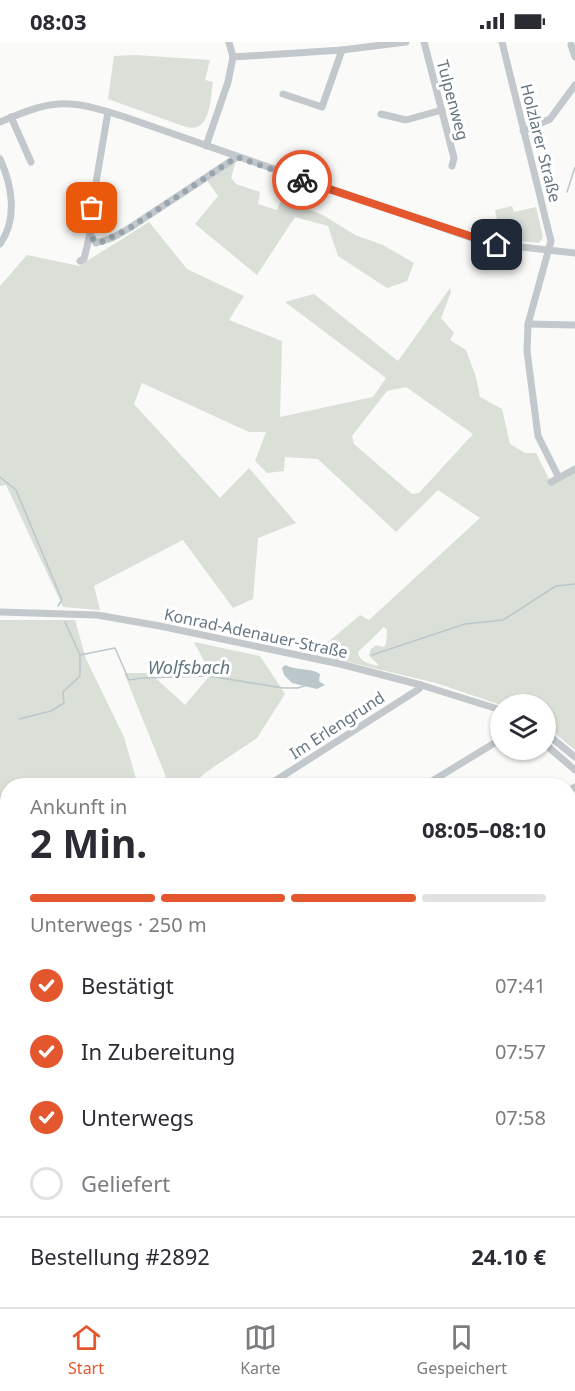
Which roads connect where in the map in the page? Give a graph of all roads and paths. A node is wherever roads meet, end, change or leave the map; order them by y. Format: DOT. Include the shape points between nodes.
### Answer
graph roads {
  1 [pos="229,42"];
  2 [pos="321,42"];
  3 [pos="406,42"];
  4 [pos="424,42"];
  5 [pos="502,42"];
  6 [pos="368,44"];
  7 [pos="571,45"];
  8 [pos="342,50"];
  9 [pos="322,51"];
  10 [pos="233,57"];
  11 [pos="575,57"];
  12 [pos="575,85"];
  13 [pos="283,94"];
  14 [pos="442,110"];
  15 [pos="108,112"];
  16 [pos="381,114"];
  17 [pos="11,117"];
  18 [pos="0,122"];
  19 [pos="523,131"];
  20 [pos="206,146"];
  21 [pos="237,157"];
  22 [pos="0,159"];
  23 [pos="31,162"];
  24 [pos="452,166"];
  25 [pos="90,234"];
  26 [pos="0,244"];
  27 [pos="550,250"];
  28 [pos="575,253"];
  29 [pos="80,261"];
  30 [pos="528,324"];
  31 [pos="575,325"];
  32 [pos="575,469"];
  33 [pos="559,478"];
  34 [pos="551,482"];
  35 [pos="0,612"];
  36 [pos="421,685"];
  37 [pos="490,707"];
  38 [pos="556,741"];
  39 [pos="490,746"];
  40 [pos="556,754"];
  41 [pos="575,757"];
  42 [pos="575,770"];
  43 [pos="280,778"];
  44 [pos="437,778"];
  1 -- 10 [label="street"];
  2 -- 9 [label="street"];
  3 -- 6 [label="street"];
  4 -- 14 [label="street, Tulpenweg"];
  5 -- 19 [label="street, Holzlarer Straße"];
  6 -- 8 [label="street"];
  7 -- 11 [label="street"];
  8 -- 9 [label="street"];
  8 -- 13 [label="street" via="322,107"];
  9 -- 10 [label="street"];
  10 -- 20 [label="street"];
  12 -- 19 [label="street" via="550,119"];
  14 -- 16 [label="street" via="406,120"];
  14 -- 24 [label="street, Tulpenweg" via="454,158"];
  15 -- 17 [label="street" via="57,103"];
  15 -- 20 [label="street"];
  15 -- 25 [label="street"];
  17 -- 18 [label="street"];
  17 -- 23 [label="street"];
  19 -- 27 [label="street, Holzlarer Straße" via="549,231"];
  20 -- 21 [label="street"];
  21 -- 25 [label="street" via="112,238 96,243"];
  21 -- 27 [label="street" via="486,243"];
  22 -- 26 [label="street" via="11,196 6,236"];
  25 -- 29 [label="street" via="84,259"];
  27 -- 28 [label="street"];
  27 -- 30 [label="street"];
  30 -- 31 [label="street"];
  30 -- 33 [label="street" via="527,351 538,436"];
  32 -- 33 [label="street"];
  33 -- 34 [label="street"];
  35 -- 36 [label="street, Konrad-Adenauer-Straße" via="97,615 291,653"];
  36 -- 37 [label="street, Konrad-Adenauer-Straße"];
  36 -- 43 [label="street, Im Erlengrund"];
  38 -- 41 [label="street"];
  39 -- 44 [label="street"];
  40 -- 42 [label="street"];
}
